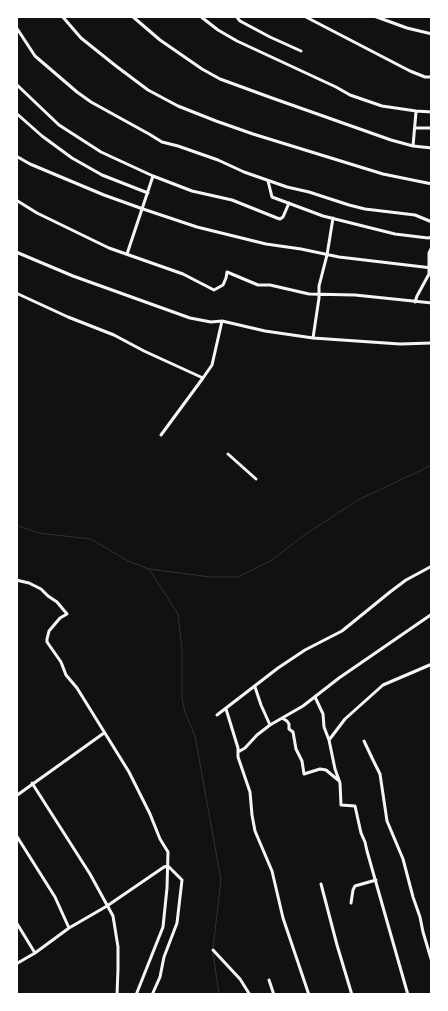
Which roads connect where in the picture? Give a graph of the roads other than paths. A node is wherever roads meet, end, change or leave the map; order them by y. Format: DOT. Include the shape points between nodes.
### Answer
graph roads {
  1 [pos="62,16"];
  2 [pos="132,16"];
  3 [pos="200,16"];
  4 [pos="236,16"];
  5 [pos="304,16"];
  6 [pos="374,16"];
  7 [pos="379,17"];
  8 [pos="16,27"];
  9 [pos="432,34"];
  10 [pos="301,51"];
  11 [pos="432,77"];
  12 [pos="16,84"];
  13 [pos="416,112"];
  14 [pos="432,112"];
  15 [pos="16,113"];
  16 [pos="416,128"];
  17 [pos="432,128"];
  18 [pos="413,146"];
  19 [pos="432,148"];
  20 [pos="16,156"];
  21 [pos="153,176"];
  22 [pos="268,181"];
  23 [pos="432,184"];
  24 [pos="148,193"];
  25 [pos="16,200"];
  26 [pos="289,203"];
  27 [pos="142,209"];
  28 [pos="333,218"];
  29 [pos="432,222"];
  30 [pos="432,237"];
  31 [pos="432,247"];
  32 [pos="16,252"];
  33 [pos="127,254"];
  34 [pos="327,255"];
  35 [pos="430,268"];
  36 [pos="16,293"];
  37 [pos="319,294"];
  38 [pos="415,302"];
  39 [pos="432,303"];
  40 [pos="222,321"];
  41 [pos="313,338"];
  42 [pos="432,343"];
  43 [pos="203,378"];
  44 [pos="161,435"];
  45 [pos="228,454"];
  46 [pos="256,479"];
  47 [pos="432,566"];
  48 [pos="16,580"];
  49 [pos="432,614"];
  50 [pos="432,664"];
  51 [pos="255,687"];
  52 [pos="315,697"];
  53 [pos="226,709"];
  54 [pos="217,715"];
  55 [pos="282,718"];
  56 [pos="270,725"];
  57 [pos="104,733"];
  58 [pos="329,740"];
  59 [pos="364,741"];
  60 [pos="238,752"];
  61 [pos="339,780"];
  62 [pos="32,783"];
  63 [pos="16,796"];
  64 [pos="16,835"];
  65 [pos="168,866"];
  66 [pos="376,880"];
  67 [pos="321,884"];
  68 [pos="351,902"];
  69 [pos="107,906"];
  70 [pos="16,922"];
  71 [pos="69,928"];
  72 [pos="213,950"];
  73 [pos="35,953"];
  74 [pos="432,962"];
  75 [pos="16,964"];
  76 [pos="269,980"];
  77 [pos="117,995"];
  78 [pos="136,995"];
  79 [pos="152,995"];
  80 [pos="250,995"];
  81 [pos="274,995"];
  82 [pos="309,995"];
  83 [pos="352,995"];
  84 [pos="408,995"];
  1 -- 23 [label="street" via="81,38 116,66 148,90 178,106 253,134 383,174"];
  2 -- 18 [label="street" via="160,40 220,79"];
  3 -- 13 [label="street" via="218,30 349,95 382,106"];
  4 -- 10 [label="street" via="240,21"];
  5 -- 11 [label="street" via="410,71"];
  6 -- 7 [label="street"];
  7 -- 9 [label="street"];
  8 -- 22 [label="street" via="36,56 91,102 162,142"];
  12 -- 21 [label="street" via="59,125 101,152"];
  13 -- 14 [label="street"];
  13 -- 16 [label="street"];
  15 -- 24 [label="street" via="72,158 102,175"];
  16 -- 17 [label="street"];
  16 -- 18 [label="street"];
  18 -- 19 [label="street"];
  20 -- 27 [label="street"];
  21 -- 24 [label="street"];
  21 -- 26 [label="street" via="192,191 232,200 280,219"];
  22 -- 26 [label="street" via="272,196"];
  22 -- 29 [label="street" via="365,209 415,215"];
  24 -- 27 [label="street"];
  25 -- 33 [label="street" via="37,213"];
  26 -- 28 [label="street"];
  27 -- 33 [label="street"];
  27 -- 34 [label="street" via="197,227"];
  28 -- 30 [label="street" via="395,234"];
  28 -- 34 [label="street"];
  31 -- 35 [label="street"];
  32 -- 40 [label="street" via="182,316"];
  33 -- 37 [label="street" via="183,274 214,290 223,285 227,272 258,285"];
  34 -- 35 [label="street"];
  34 -- 37 [label="street"];
  35 -- 38 [label="street"];
  36 -- 43 [label="street"];
  37 -- 38 [label="street"];
  37 -- 41 [label="street"];
  38 -- 39 [label="street"];
  40 -- 41 [label="street"];
  40 -- 43 [label="street" via="212,365"];
  41 -- 42 [label="street"];
  43 -- 44 [label="street"];
  45 -- 46 [label="street"];
  47 -- 51 [label="street" via="404,581 342,631 304,650"];
  48 -- 57 [label="street" via="42,589 67,614 49,631 47,642"];
  49 -- 52 [label="street"];
  50 -- 58 [label="street" via="383,685 345,719"];
  51 -- 53 [label="street"];
  51 -- 56 [label="street"];
  52 -- 55 [label="street"];
  52 -- 58 [label="street"];
  53 -- 54 [label="street"];
  53 -- 60 [label="street"];
  55 -- 56 [label="street"];
  55 -- 61 [label="street" via="293,732 304,774 326,770"];
  56 -- 60 [label="street"];
  57 -- 62 [label="street"];
  57 -- 65 [label="street" via="150,814 168,852"];
  58 -- 61 [label="street"];
  59 -- 74 [label="street" via="380,774 387,821 403,859"];
  60 -- 82 [label="street" via="250,792 255,831 272,871 283,918"];
  61 -- 66 [label="street" via="341,805 355,806"];
  62 -- 63 [label="street"];
  62 -- 69 [label="street"];
  64 -- 71 [label="street" via="56,897"];
  65 -- 69 [label="street"];
  65 -- 78 [label="street" via="163,927"];
  65 -- 79 [label="street" via="182,880 177,923"];
  66 -- 68 [label="street" via="355,886"];
  66 -- 84 [label="street"];
  67 -- 83 [label="street"];
  69 -- 71 [label="street"];
  69 -- 77 [label="street" via="113,916 118,947"];
  70 -- 73 [label="street"];
  71 -- 73 [label="street"];
  72 -- 80 [label="street"];
  73 -- 75 [label="street"];
  76 -- 81 [label="street"];
}
